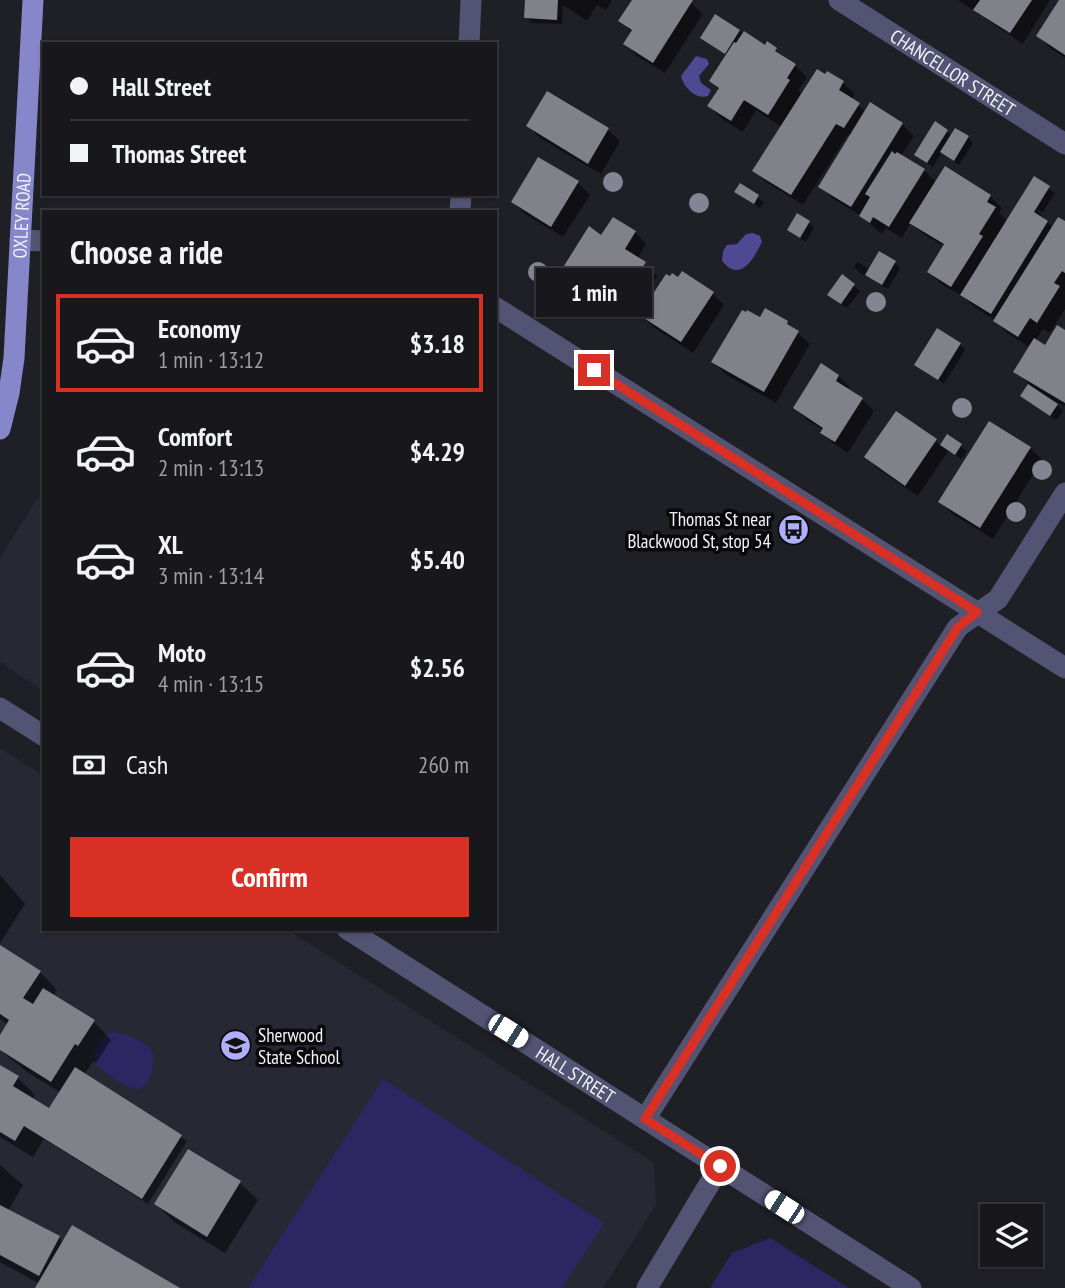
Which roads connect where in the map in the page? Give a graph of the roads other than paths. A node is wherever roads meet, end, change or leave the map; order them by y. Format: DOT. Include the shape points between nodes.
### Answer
graph roads {
  1 [pos="33,0"];
  2 [pos="471,0"];
  3 [pos="839,0"];
  4 [pos="469,42"];
  5 [pos="1065,144"];
  6 [pos="20,240"];
  7 [pos="42,241"];
  8 [pos="497,308"];
  9 [pos="5,391"];
  10 [pos="0,429"];
  11 [pos="1065,493"];
  12 [pos="977,612"];
  13 [pos="1065,668"];
  14 [pos="0,708"];
  15 [pos="42,735"];
  16 [pos="350,931"];
  17 [pos="645,1119"];
  18 [pos="720,1166"];
  19 [pos="647,1288"];
  20 [pos="911,1288"];
  1 -- 6 [label="main road, OXLEY ROAD"];
  2 -- 4 [label="street"];
  3 -- 5 [label="street, CHANCELLOR STREET"];
  6 -- 7 [label="street"];
  6 -- 9 [label="main road, OXLEY ROAD" via="16,334"];
  8 -- 12 [label="street"];
  9 -- 10 [label="main road, OXLEY ROAD"];
  11 -- 12 [label="street" via="998,599"];
  12 -- 13 [label="street"];
  12 -- 17 [label="street" via="958,627"];
  14 -- 15 [label="street"];
  16 -- 17 [label="street, HALL STREET"];
  17 -- 18 [label="street, HALL STREET"];
  18 -- 19 [label="street"];
  18 -- 20 [label="street, HALL STREET"];
}
